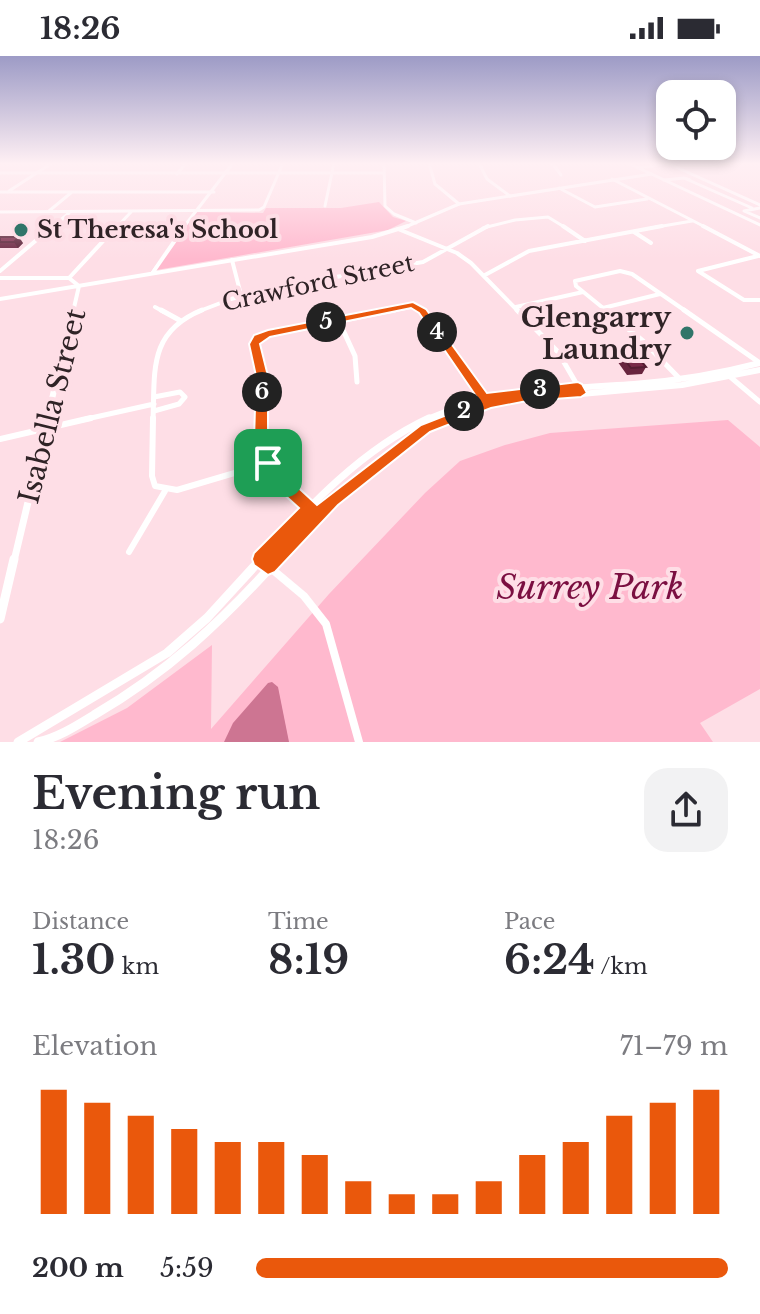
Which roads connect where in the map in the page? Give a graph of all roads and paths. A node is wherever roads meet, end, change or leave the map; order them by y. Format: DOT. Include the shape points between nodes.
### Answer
graph roads {
  1 [pos="69,195"];
  2 [pos="211,195"];
  3 [pos="268,195"];
  4 [pos="327,195"];
  5 [pos="385,195"];
  6 [pos="448,195"];
  7 [pos="515,195"];
  8 [pos="573,195"];
  9 [pos="643,195"];
  10 [pos="696,195"];
  11 [pos="724,195"];
  12 [pos="737,195"];
  13 [pos="509,196"];
  14 [pos="649,198"];
  15 [pos="458,204"];
  16 [pos="325,206"];
  17 [pos="760,206"];
  18 [pos="752,208"];
  19 [pos="198,211"];
  20 [pos="48,212"];
  21 [pos="70,212"];
  22 [pos="132,212"];
  23 [pos="0,215"];
  24 [pos="760,218"];
  25 [pos="692,221"];
  26 [pos="414,223"];
  27 [pos="760,225"];
  28 [pos="399,229"];
  29 [pos="633,232"];
  30 [pos="585,241"];
  31 [pos="651,243"];
  32 [pos="448,250"];
  33 [pos="760,256"];
  34 [pos="232,260"];
  35 [pos="0,271"];
  36 [pos="153,273"];
  37 [pos="484,276"];
  38 [pos="0,278"];
  39 [pos="69,278"];
  40 [pos="83,285"];
  41 [pos="583,292"];
  42 [pos="661,294"];
  43 [pos="241,295"];
  44 [pos="0,299"];
  45 [pos="760,300"];
  46 [pos="155,307"];
  47 [pos="515,307"];
  48 [pos="602,308"];
  49 [pos="338,319"];
  50 [pos="181,321"];
  51 [pos="760,363"];
  52 [pos="760,370"];
  53 [pos="727,374"];
  54 [pos="357,382"];
  55 [pos="683,382"];
  56 [pos="580,390"];
  57 [pos="486,401"];
  58 [pos="760,402"];
  59 [pos="154,404"];
  60 [pos="46,429"];
  61 [pos="0,439"];
  62 [pos="268,463"];
  63 [pos="165,490"];
  64 [pos="314,511"];
  65 [pos="129,552"];
  66 [pos="264,563"];
  67 [pos="0,619"];
  68 [pos="18,742"];
  69 [pos="38,742"];
  70 [pos="359,742"];
  1 -- 20 [label="street"];
  2 -- 19 [label="street"];
  3 -- 19 [label="street" via="260,210"];
  4 -- 16 [label="street"];
  5 -- 26 [label="street" via="386,208"];
  6 -- 15 [label="street"];
  7 -- 13 [label="street"];
  8 -- 14 [label="street" via="595,207"];
  9 -- 14 [label="street"];
  10 -- 27 [label="street"];
  11 -- 18 [label="street"];
  12 -- 17 [label="street"];
  13 -- 15 [label="street"];
  14 -- 25 [label="street"];
  15 -- 26 [label="street"];
  17 -- 18 [label="street"];
  18 -- 24 [label="street" via="744,211"];
  19 -- 22 [label="street"];
  19 -- 36 [label="street"];
  20 -- 21 [label="street"];
  20 -- 23 [label="street"];
  21 -- 22 [label="street"];
  21 -- 35 [label="street"];
  22 -- 39 [label="street"];
  25 -- 29 [label="street"];
  25 -- 33 [label="street"];
  26 -- 28 [label="street"];
  28 -- 32 [label="street"];
  28 -- 34 [label="street"];
  29 -- 30 [label="street"];
  29 -- 31 [label="street"];
  30 -- 32 [label="street, Crawford Street" via="545,217 487,227"];
  30 -- 37 [label="street" via="526,252"];
  32 -- 37 [label="street"];
  32 -- 43 [label="street, Crawford Street" via="422,262"];
  33 -- 45 [label="street" via="698,271 744,300"];
  34 -- 36 [label="street"];
  34 -- 43 [label="street"];
  36 -- 40 [label="street"];
  37 -- 47 [label="street"];
  38 -- 39 [label="street"];
  39 -- 40 [label="street"];
  40 -- 44 [label="street"];
  40 -- 60 [label="street, Isabella Street"];
  41 -- 42 [label="street" via="575,285 577,280 623,271"];
  41 -- 47 [label="street"];
  41 -- 48 [label="street"];
  42 -- 48 [label="street"];
  42 -- 51 [label="street"];
  43 -- 50 [label="street, Crawford Street"];
  46 -- 50 [label="street"];
  47 -- 56 [label="street" via="558,352"];
  48 -- 55 [label="street"];
  49 -- 54 [label="street" via="355,356"];
  49 -- 57 [label="street" via="418,307"];
  49 -- 62 [label="street" via="268,334 255,342 262,376 261,440"];
  50 -- 59 [label="street, Crawford Street" via="157,346"];
  51 -- 53 [label="street"];
  52 -- 53 [label="street"];
  53 -- 55 [label="street"];
  53 -- 58 [label="street"];
  55 -- 56 [label="street"];
  56 -- 57 [label="street" via="521,391"];
  57 -- 64 [label="street" via="426,429"];
  59 -- 59 [label="street" via="180,392 185,397 179,404"];
  59 -- 60 [label="street"];
  59 -- 63 [label="street, Crawford Street" via="152,476 155,486"];
  60 -- 61 [label="street"];
  60 -- 67 [label="street, Isabella Street"];
  62 -- 63 [label="street"];
  62 -- 64 [label="street"];
  63 -- 65 [label="street"];
  64 -- 66 [label="street"];
  66 -- 68 [label="street" via="161,658"];
  66 -- 69 [label="street" via="220,622 169,667 103,711"];
  66 -- 70 [label="street" via="304,596 326,624"];
}
